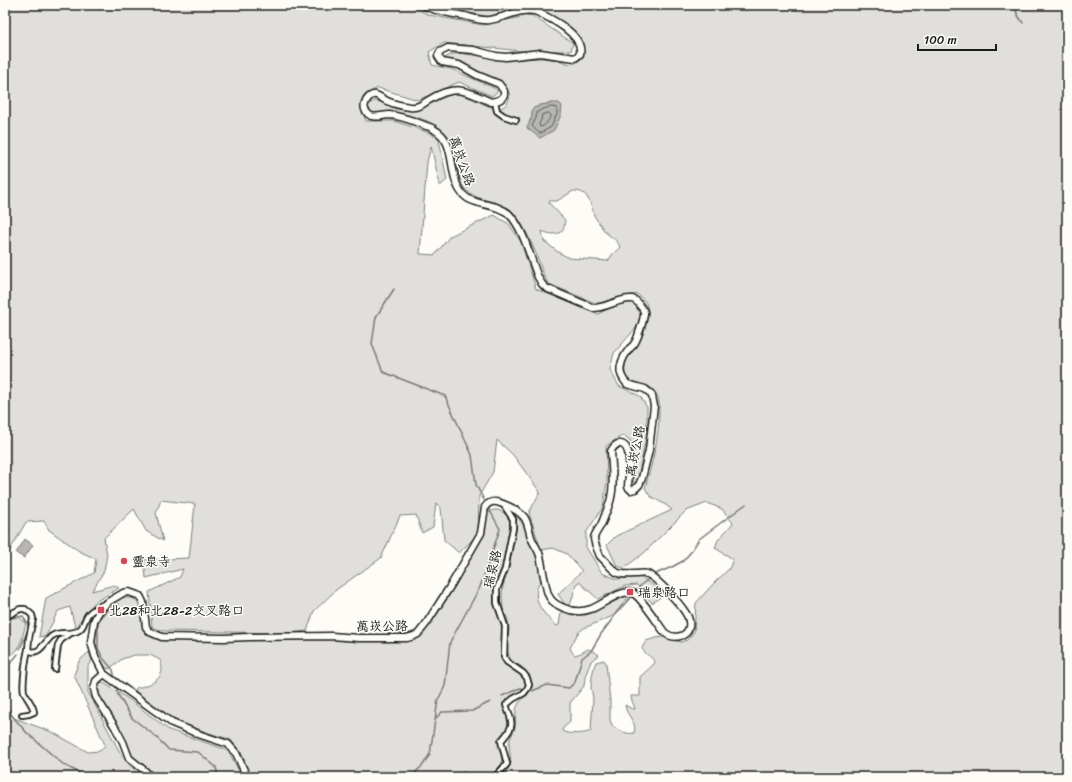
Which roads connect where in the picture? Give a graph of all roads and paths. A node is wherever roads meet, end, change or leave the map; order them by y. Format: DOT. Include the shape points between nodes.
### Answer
graph roads {
  1 [pos="423,5"];
  2 [pos="495,102"];
  3 [pos="516,120"];
  4 [pos="503,504"];
  5 [pos="108,602"];
  6 [pos="5,616"];
  7 [pos="71,633"];
  8 [pos="28,650"];
  9 [pos="55,669"];
  10 [pos="104,674"];
  11 [pos="22,715"];
  12 [pos="151,777"];
  13 [pos="247,777"];
  14 [pos="495,777"];
  1 -- 2 [label="street" via="483,21 523,10 535,11 568,30 579,44 580,54 575,58 540,53 513,57 496,56 454,48 440,52 438,56 442,62 459,65 499,84 504,95"];
  2 -- 3 [label="street" via="497,111"];
  2 -- 4 [label="street, 萬崁公路" via="468,91 458,90 439,94 414,107 393,103 376,95 367,99 364,107 369,115 374,117 387,115 410,120 433,128 441,134 448,146 456,182 462,194 475,202 502,210 511,217 519,229 538,277 546,288 593,308 632,299 642,307 643,321 635,344 621,364 620,373 627,384 645,389 652,396 654,406 649,450 639,485 631,490 628,487 627,450 620,444 611,451 611,497 594,539 601,556 617,573 645,573 652,576 684,611 690,623 688,631 680,636 668,636 643,603 630,592 584,611 569,610 555,603 547,590 539,554 526,519 515,509"];
  4 -- 5 [label="street, 萬崁公路" via="492,502 484,507 481,533 426,624 418,634 411,637 162,636 150,632 146,627 140,596 129,592 123,593"];
  4 -- 14 [label="street, 瑞泉路" via="513,519 506,569 497,589 498,604 505,626 504,657 523,673 529,685 524,693 506,705 511,728 501,741 507,764"];
  5 -- 7 [label="street" via="87,615 78,632"];
  5 -- 10 [label="street, 萬崁公路" via="94,621 92,635 95,656"];
  6 -- 8 [label="street" via="20,609 25,609 32,615"];
  7 -- 8 [label="street" via="53,634 43,647 34,652"];
  7 -- 9 [label="street" via="58,645"];
  8 -- 11 [label="street" via="23,690 34,712"];
  10 -- 12 [label="street" via="96,681 96,697 115,727 129,758"];
  10 -- 13 [label="street, 萬崁公路" via="172,723 228,744 236,753"];
}
